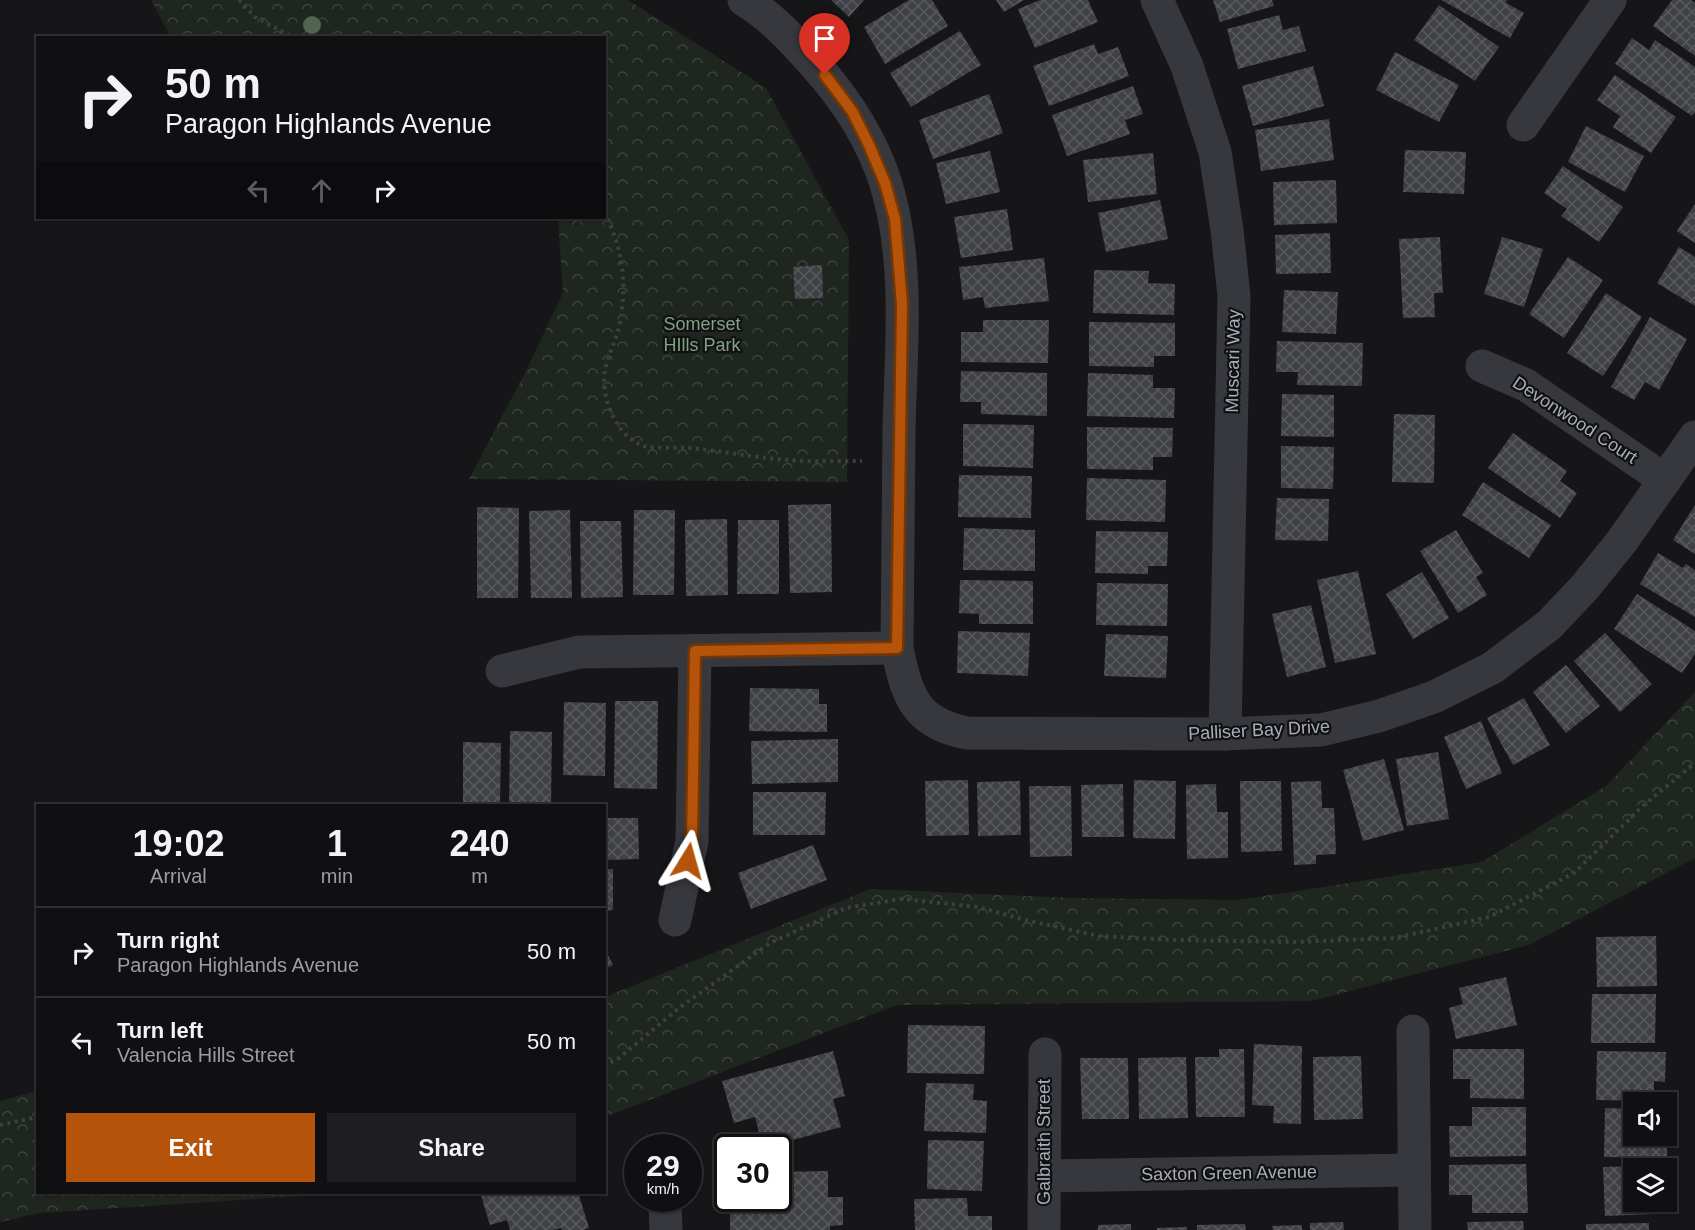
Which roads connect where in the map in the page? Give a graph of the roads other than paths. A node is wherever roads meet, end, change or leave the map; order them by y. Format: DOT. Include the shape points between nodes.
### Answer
graph roads {
  1 [pos="744,0"];
  2 [pos="1156,0"];
  3 [pos="1610,0"];
  4 [pos="1522,125"];
  5 [pos="1482,366"];
  6 [pos="1695,437"];
  7 [pos="1665,480"];
  8 [pos="897,648"];
  9 [pos="695,651"];
  10 [pos="502,671"];
  11 [pos="1225,734"];
  12 [pos="675,920"];
  13 [pos="1413,1031"];
  14 [pos="1045,1054"];
  15 [pos="1414,1170"];
  16 [pos="1044,1176"];
  17 [pos="665,1212"];
  18 [pos="666,1230"];
  19 [pos="1044,1230"];
  20 [pos="1415,1230"];
  1 -- 8 [label="street" via="793,39 852,111 885,183 895,219 902,304"];
  2 -- 11 [label="street, Muscari Way" via="1187,66 1215,152 1234,296"];
  3 -- 4 [label="street"];
  5 -- 7 [label="street, Devonwood Court" via="1526,385"];
  6 -- 7 [label="street, Palliser Bay Drive"];
  7 -- 11 [label="street, Palliser Bay Drive" via="1585,588 1549,626 1492,668 1434,697 1379,716 1321,730"];
  8 -- 9 [label="street"];
  8 -- 11 [label="street, Palliser Bay Drive" via="914,702 926,717 946,729 967,733"];
  9 -- 10 [label="street" via="579,651"];
  9 -- 12 [label="street" via="692,841"];
  13 -- 15 [label="street"];
  14 -- 16 [label="street, Galbraith Street"];
  15 -- 16 [label="street, Saxton Green Avenue"];
  15 -- 20 [label="street"];
  16 -- 19 [label="street, Galbraith Street"];
  17 -- 18 [label="street"];
}
